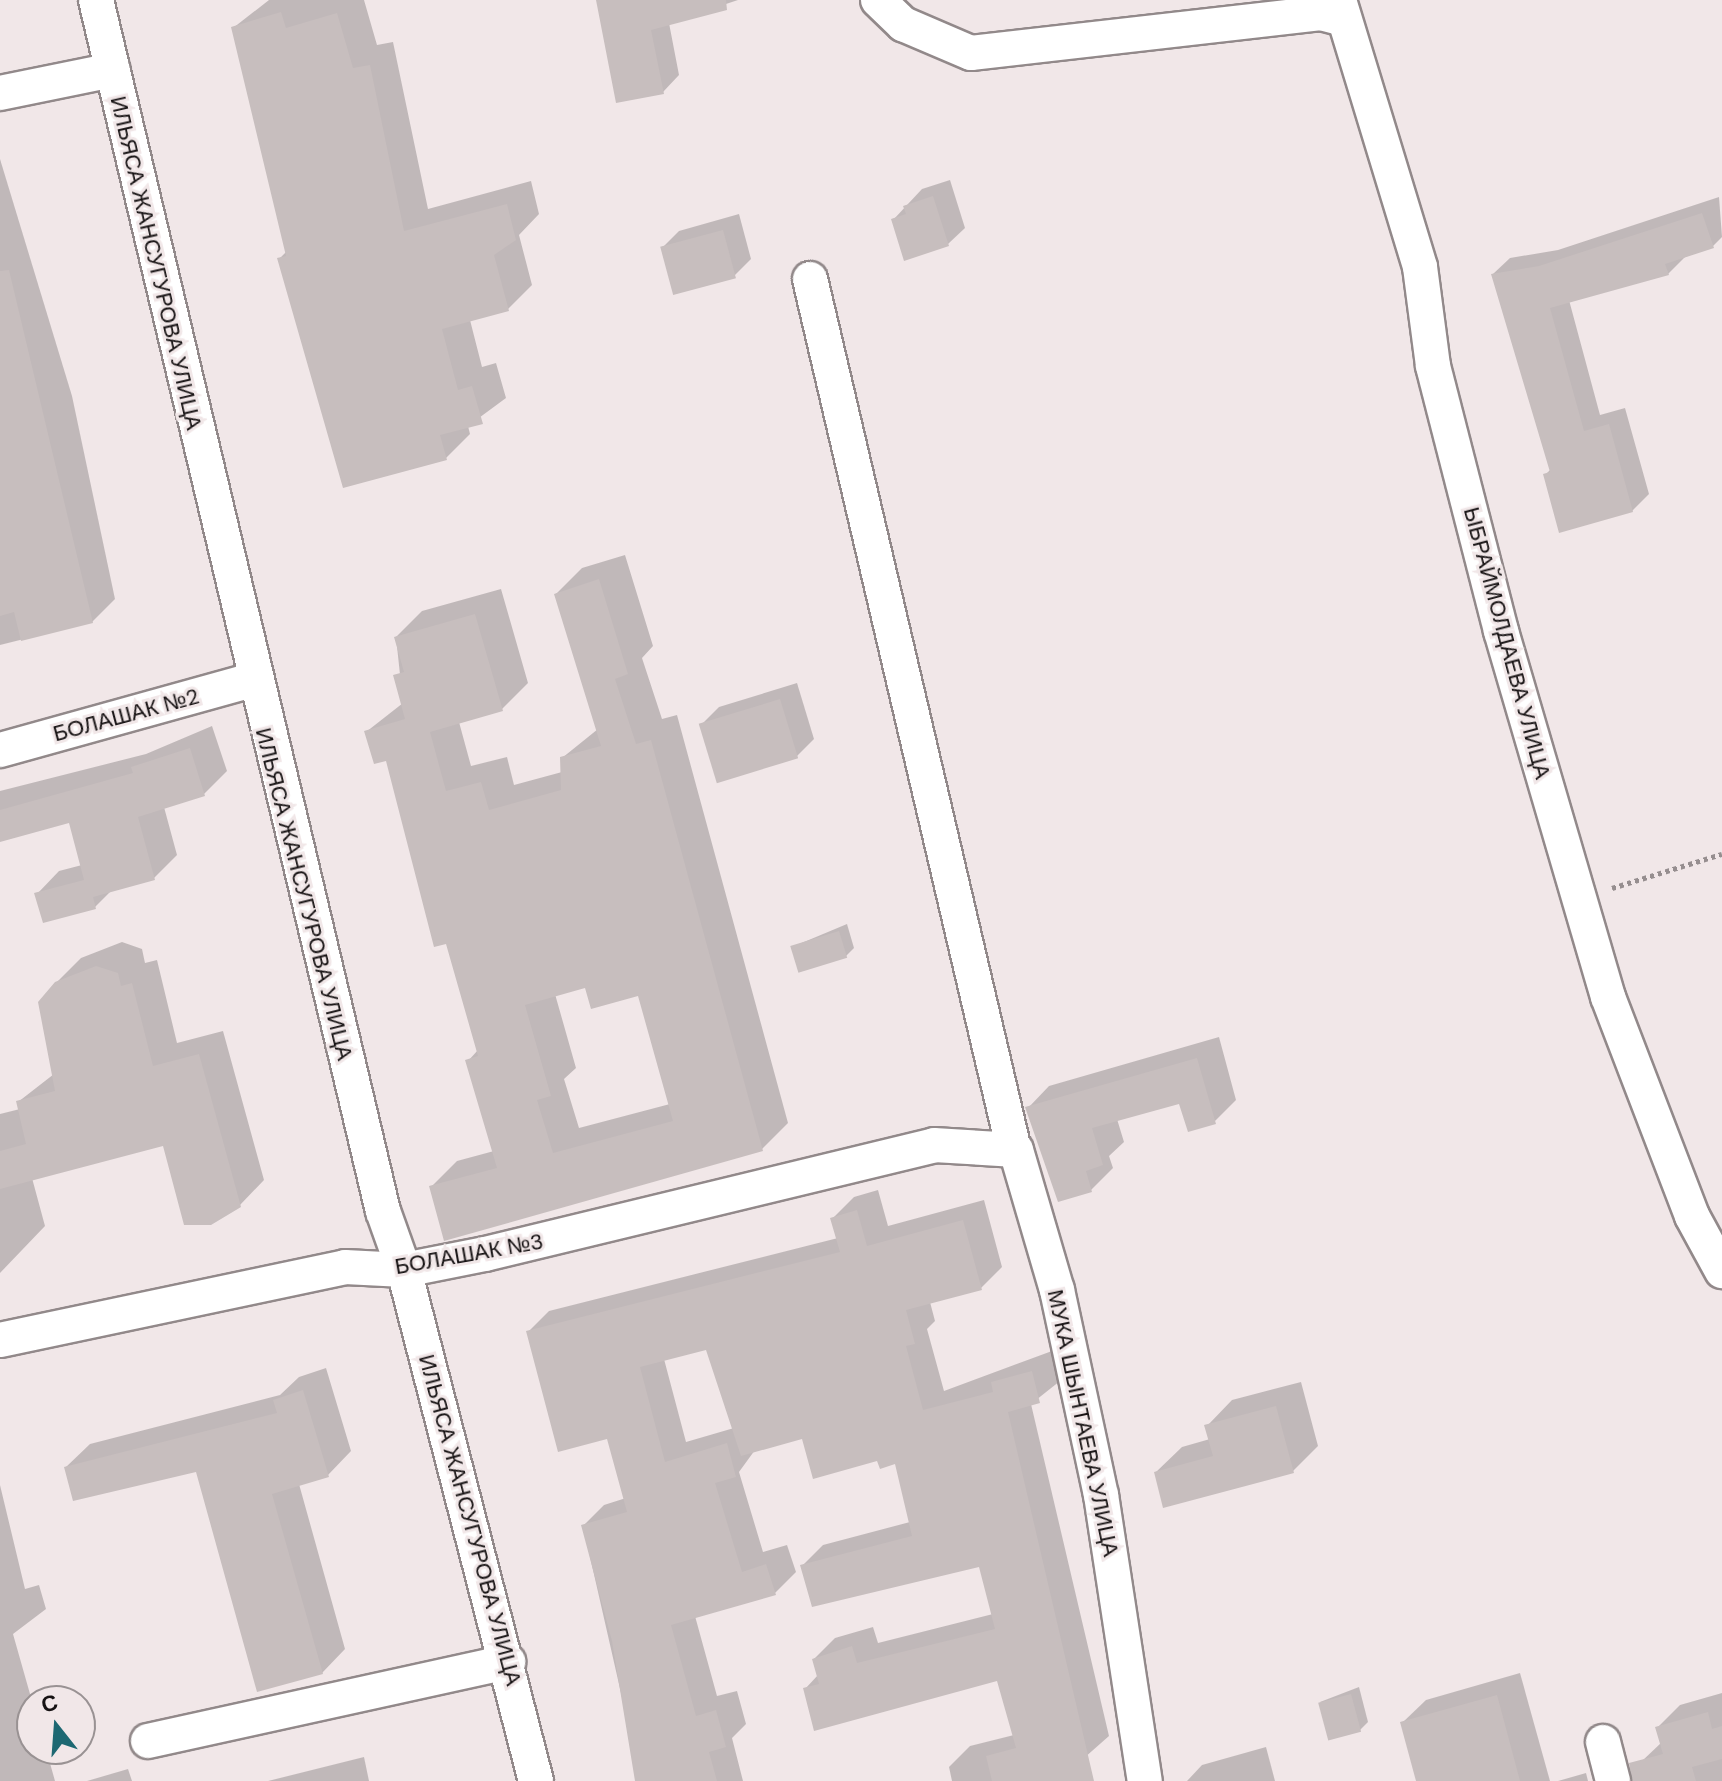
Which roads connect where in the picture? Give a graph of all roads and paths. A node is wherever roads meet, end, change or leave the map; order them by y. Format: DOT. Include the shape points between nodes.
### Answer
graph roads {
  1 [pos="96,0"];
  2 [pos="878,0"];
  3 [pos="1341,10"];
  4 [pos="113,70"];
  5 [pos="0,93"];
  6 [pos="810,279"];
  7 [pos="252,680"];
  8 [pos="0,750"];
  9 [pos="1722,854"];
  10 [pos="1579,899"];
  11 [pos="1014,1150"];
  12 [pos="404,1270"];
  13 [pos="1722,1271"];
  14 [pos="0,1340"];
  15 [pos="508,1662"];
  16 [pos="148,1741"];
  17 [pos="1603,1742"];
  18 [pos="536,1781"];
  19 [pos="1145,1781"];
  20 [pos="1613,1781"];
  1 -- 4 [label="street, ИЛЬЯСА ЖАНСУГУРОВА УЛИЦА"];
  2 -- 3 [label="street" via="903,24 971,53"];
  3 -- 10 [label="street, ЫБРАЙМОЛДАЕВА УЛИЦА" via="1420,267 1433,366"];
  4 -- 5 [label="street"];
  4 -- 7 [label="street, ИЛЬЯСА ЖАНСУГУРОВА УЛИЦА"];
  6 -- 11 [label="street, МУКА ШЫНТАЕВА УЛИЦА"];
  7 -- 8 [label="street, БОЛАШАК №2"];
  7 -- 12 [label="street, ИЛЬЯСА ЖАНСУГУРОВА УЛИЦА" via="383,1211"];
  9 -- 10 [label="path"];
  10 -- 13 [label="street, ЫБРАЙМОЛДАЕВА УЛИЦА" via="1619,1026 1692,1216"];
  11 -- 12 [label="street, БОЛАШАК №3" via="934,1145"];
  11 -- 19 [label="street, МУКА ШЫНТАЕВА УЛИЦА" via="1057,1290 1101,1495"];
  12 -- 14 [label="street, БОЛАШАК №3" via="345,1267"];
  12 -- 15 [label="street, ИЛЬЯСА ЖАНСУГУРОВА УЛИЦА"];
  15 -- 16 [label="street"];
  15 -- 18 [label="street, ИЛЬЯСА ЖАНСУГУРОВА УЛИЦА"];
  17 -- 20 [label="street"];
}
